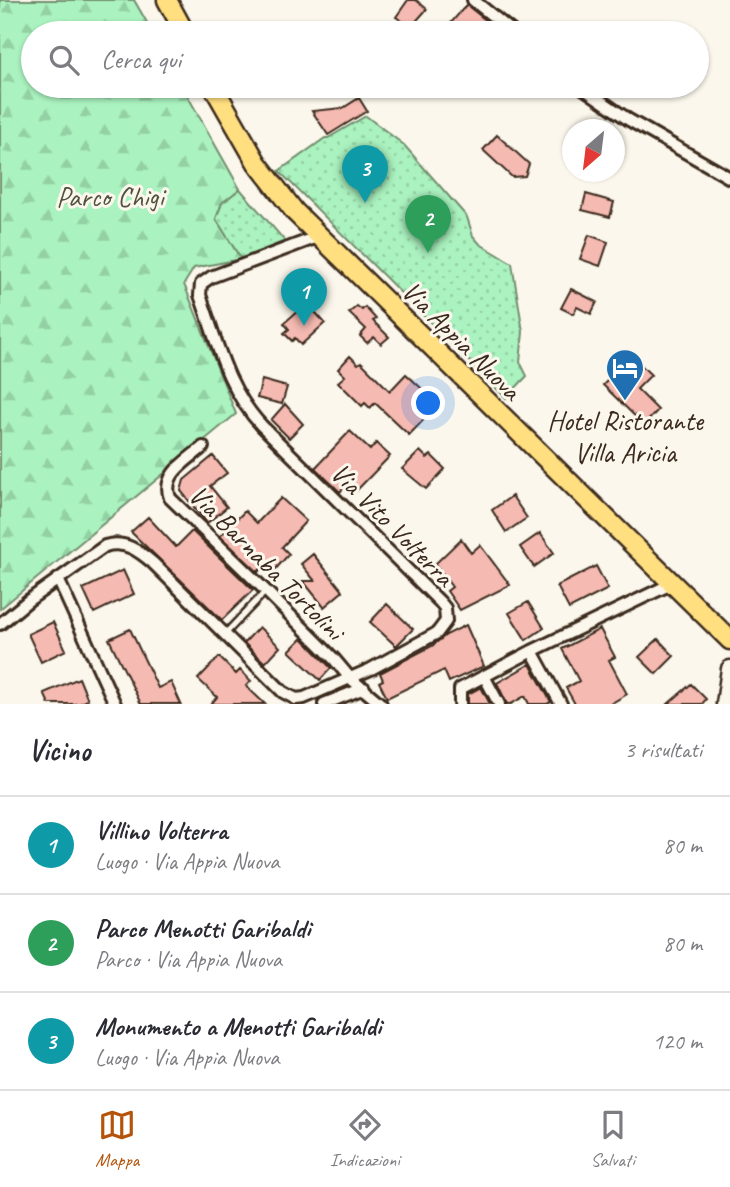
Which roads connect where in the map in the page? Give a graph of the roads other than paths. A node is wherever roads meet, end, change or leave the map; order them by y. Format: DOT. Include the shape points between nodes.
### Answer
graph roads {
  1 [pos="167,0"];
  2 [pos="473,0"];
  3 [pos="178,21"];
  4 [pos="499,21"];
  5 [pos="219,98"];
  6 [pos="598,98"];
  7 [pos="730,178"];
  8 [pos="320,236"];
  9 [pos="204,447"];
  10 [pos="58,579"];
  11 [pos="671,584"];
  12 [pos="267,591"];
  13 [pos="0,624"];
  14 [pos="225,634"];
  15 [pos="730,640"];
  16 [pos="532,651"];
  17 [pos="730,668"];
  18 [pos="484,676"];
  19 [pos="350,678"];
  20 [pos="364,688"];
  21 [pos="727,693"];
  22 [pos="115,704"];
  23 [pos="324,704"];
  24 [pos="381,704"];
  25 [pos="460,704"];
  26 [pos="499,704"];
  27 [pos="561,704"];
  1 -- 3 [label="main road"];
  2 -- 4 [label="street"];
  5 -- 8 [label="main road, Via Appia Nuova" via="276,190"];
  6 -- 7 [label="street"];
  8 -- 11 [label="main road, Via Appia Nuova"];
  8 -- 19 [label="street, Via Vito Volterra" via="211,276 199,287 226,371 247,409 445,608 446,621 437,633"];
  9 -- 12 [label="street, Via Barnaba Tortolini" via="169,478 170,498"];
  10 -- 13 [label="street"];
  10 -- 14 [label="street, Via Vito Volterra" via="105,546 130,546"];
  10 -- 22 [label="street"];
  11 -- 15 [label="main road, Via Appia Nuova"];
  11 -- 16 [label="street"];
  12 -- 14 [label="lane"];
  12 -- 19 [label="street, Via Barnaba Tortolini"];
  14 -- 19 [label="street, Via Vito Volterra" via="288,697 304,698"];
  16 -- 18 [label="street"];
  16 -- 27 [label="street"];
  17 -- 21 [label="street"];
  18 -- 25 [label="street" via="460,689"];
  18 -- 26 [label="street"];
  19 -- 20 [label="street, Via Barnaba Tortolini"];
  20 -- 23 [label="street"];
  20 -- 24 [label="street, Via Barnaba Tortolini"];
}
